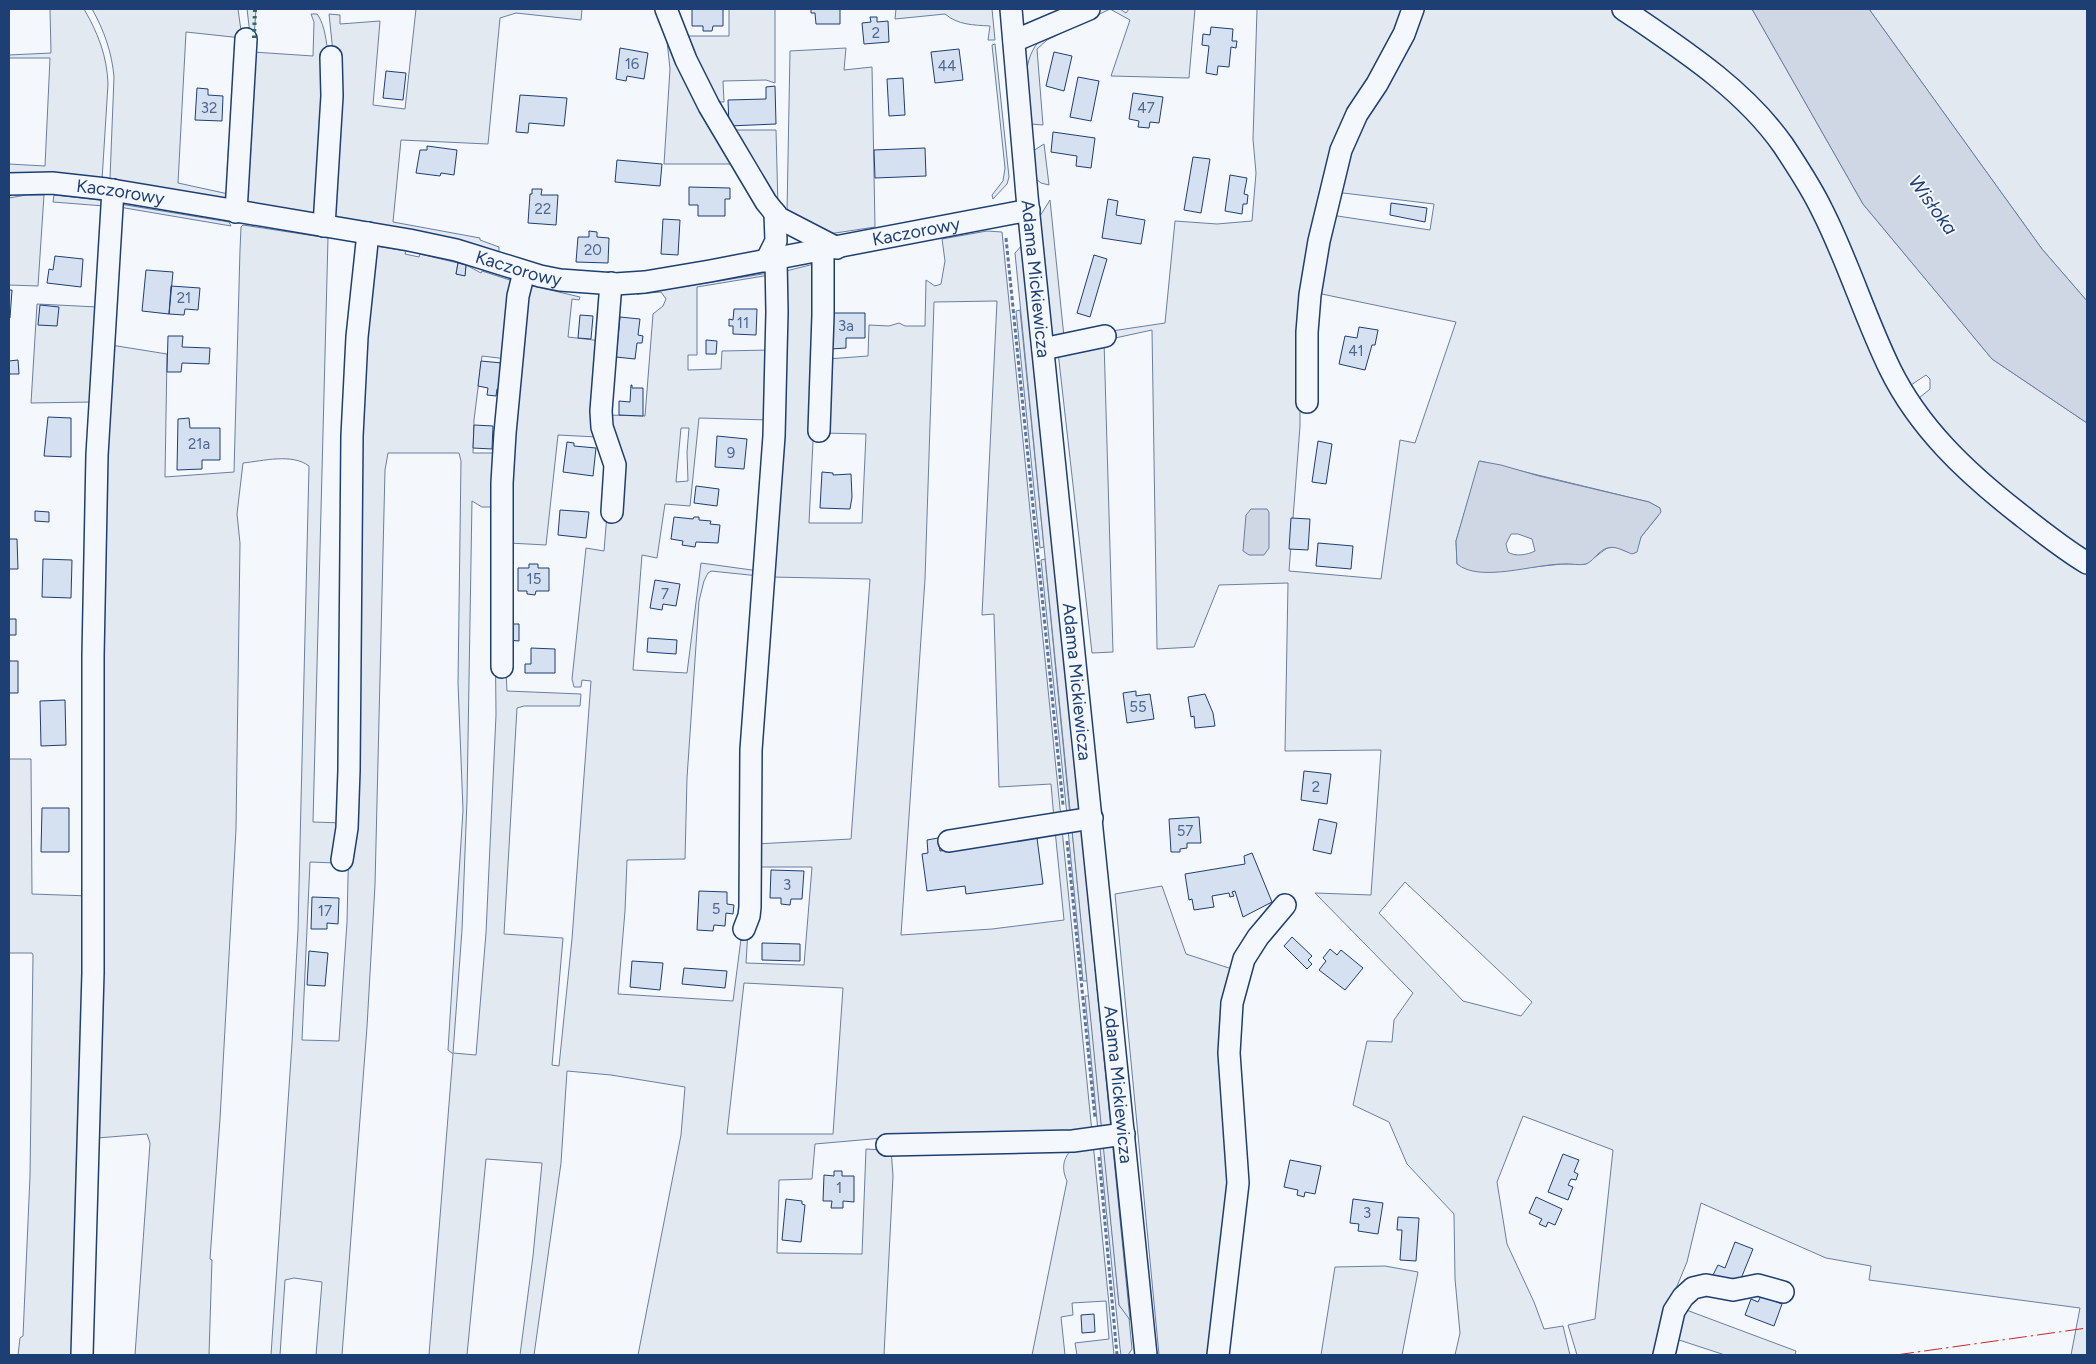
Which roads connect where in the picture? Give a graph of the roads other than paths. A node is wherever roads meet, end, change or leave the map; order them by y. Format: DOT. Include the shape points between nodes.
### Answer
graph roads {
  1 [pos="666,9"];
  2 [pos="1011,9"];
  3 [pos="1089,9"];
  4 [pos="1413,9"];
  5 [pos="1623,9"];
  6 [pos="246,39"];
  7 [pos="1014,41"];
  8 [pos="332,57"];
  9 [pos="9,184"];
  10 [pos="114,190"];
  11 [pos="1029,210"];
  12 [pos="236,212"];
  13 [pos="775,213"];
  14 [pos="324,226"];
  15 [pos="368,233"];
  16 [pos="830,249"];
  17 [pos="771,260"];
  18 [pos="524,272"];
  19 [pos="611,283"];
  20 [pos="1105,336"];
  21 [pos="1043,349"];
  22 [pos="1307,402"];
  23 [pos="818,431"];
  24 [pos="612,512"];
  25 [pos="2087,563"];
  26 [pos="502,667"];
  27 [pos="1092,818"];
  28 [pos="949,841"];
  29 [pos="342,860"];
  30 [pos="1285,905"];
  31 [pos="744,929"];
  32 [pos="1124,1134"];
  33 [pos="887,1145"];
  34 [pos="1783,1292"];
  35 [pos="82,1355"];
  36 [pos="1146,1355"];
  37 [pos="1218,1355"];
  38 [pos="1664,1355"];
  1 -- 13 [label="street" via="709,106"];
  2 -- 7 [label="street, Adama Mickiewicza"];
  3 -- 7 [label="street"];
  4 -- 22 [label="street" via="1399,42 1347,134 1339,158 1310,295"];
  5 -- 25 [label="street" via="1739,96 1782,144 1823,210 1890,369 1923,424 1952,456 1997,496 2061,547"];
  6 -- 12 [label="street"];
  7 -- 11 [label="street, Adama Mickiewicza"];
  8 -- 14 [label="street"];
  9 -- 10 [label="street, Kaczorowy" via="52,182"];
  10 -- 12 [label="street, Kaczorowy"];
  10 -- 35 [label="street" via="97,455 93,973"];
  11 -- 16 [label="street, Kaczorowy"];
  11 -- 21 [label="street, Adama Mickiewicza"];
  12 -- 14 [label="street, Kaczorowy"];
  13 -- 16 [label="street"];
  13 -- 17 [label="street" via="776,241"];
  14 -- 15 [label="street, Kaczorowy"];
  15 -- 18 [label="street, Kaczorowy" via="456,250"];
  15 -- 29 [label="street" via="352,426 349,770 347,828"];
  16 -- 17 [label="street, Kaczorowy"];
  16 -- 23 [label="street" via="823,315"];
  17 -- 19 [label="street, Kaczorowy" via="645,282"];
  17 -- 31 [label="street" via="778,312 774,436 751,750 750,907"];
  18 -- 19 [label="street, Kaczorowy" via="560,280"];
  18 -- 26 [label="street" via="518,296 505,433"];
  19 -- 24 [label="street" via="601,411 602,427 615,465"];
  20 -- 21 [label="street"];
  21 -- 27 [label="street, Adama Mickiewicza"];
  27 -- 28 [label="street"];
  27 -- 32 [label="street, Adama Mickiewicza"];
  30 -- 37 [label="street" via="1244,959 1232,1003 1229,1053 1238,1183"];
  32 -- 33 [label="street" via="1073,1141"];
  32 -- 36 [label="street, Adama Mickiewicza"];
  34 -- 38 [label="street" via="1758,1285 1733,1290 1706,1284 1693,1288 1674,1311"];
}
